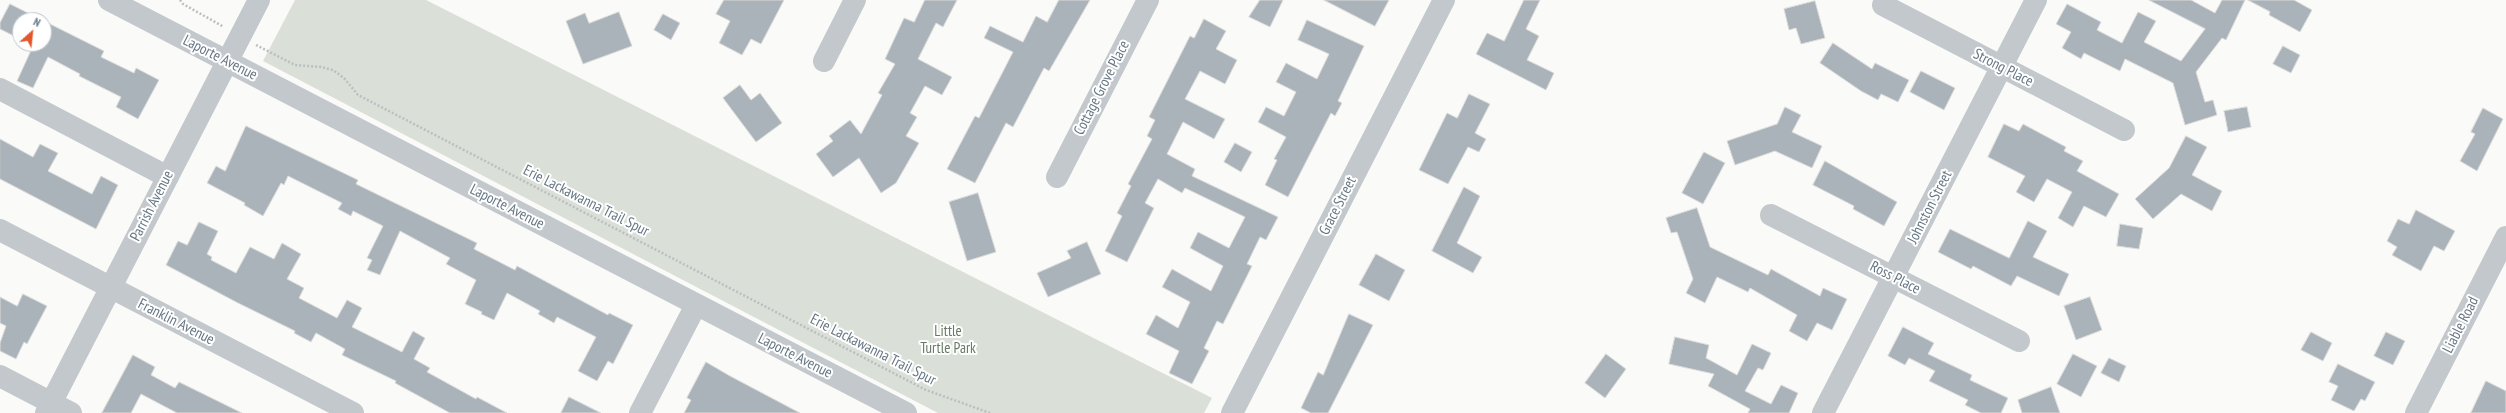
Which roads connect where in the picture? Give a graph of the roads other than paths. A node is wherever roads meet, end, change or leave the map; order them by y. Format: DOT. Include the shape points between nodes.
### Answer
graph roads {
  1 [pos="109,0"];
  2 [pos="259,0"];
  3 [pos="855,0"];
  4 [pos="1148,0"];
  5 [pos="1444,0"];
  6 [pos="2036,0"];
  7 [pos="1883,5"];
  8 [pos="824,61"];
  9 [pos="227,62"];
  10 [pos="2002,67"];
  11 [pos="0,89"];
  12 [pos="2124,130"];
  13 [pos="168,177"];
  14 [pos="1057,177"];
  15 [pos="1771,215"];
  16 [pos="0,230"];
  17 [pos="2506,236"];
  18 [pos="1894,277"];
  19 [pos="110,287"];
  20 [pos="696,305"];
  21 [pos="2019,341"];
  22 [pos="0,376"];
  23 [pos="49,408"];
  24 [pos="71,413"];
  25 [pos="353,413"];
  26 [pos="640,413"];
  27 [pos="906,413"];
  28 [pos="1232,413"];
  29 [pos="1823,413"];
  30 [pos="2416,413"];
  1 -- 9 [label="street, Laporte Avenue"];
  2 -- 9 [label="street, Parrish Avenue"];
  3 -- 8 [label="street"];
  4 -- 14 [label="street, Cottage Grove Place"];
  5 -- 28 [label="street, Grace Street"];
  6 -- 10 [label="street, Johnston Street"];
  7 -- 10 [label="street, Strong Place"];
  9 -- 13 [label="street, Parrish Avenue"];
  9 -- 20 [label="street, Laporte Avenue"];
  10 -- 12 [label="street, Strong Place"];
  10 -- 18 [label="street, Johnston Street"];
  11 -- 13 [label="street"];
  13 -- 19 [label="street, Parrish Avenue"];
  15 -- 18 [label="street, Ross Place"];
  16 -- 19 [label="street, Franklin Avenue"];
  17 -- 30 [label="street, Liable Road"];
  18 -- 21 [label="street, Ross Place"];
  18 -- 29 [label="street, Johnston Street"];
  19 -- 23 [label="street, Parrish Avenue"];
  19 -- 25 [label="street, Franklin Avenue"];
  20 -- 26 [label="street"];
  20 -- 27 [label="street, Laporte Avenue"];
  22 -- 23 [label="street"];
  23 -- 24 [label="street"];
}
